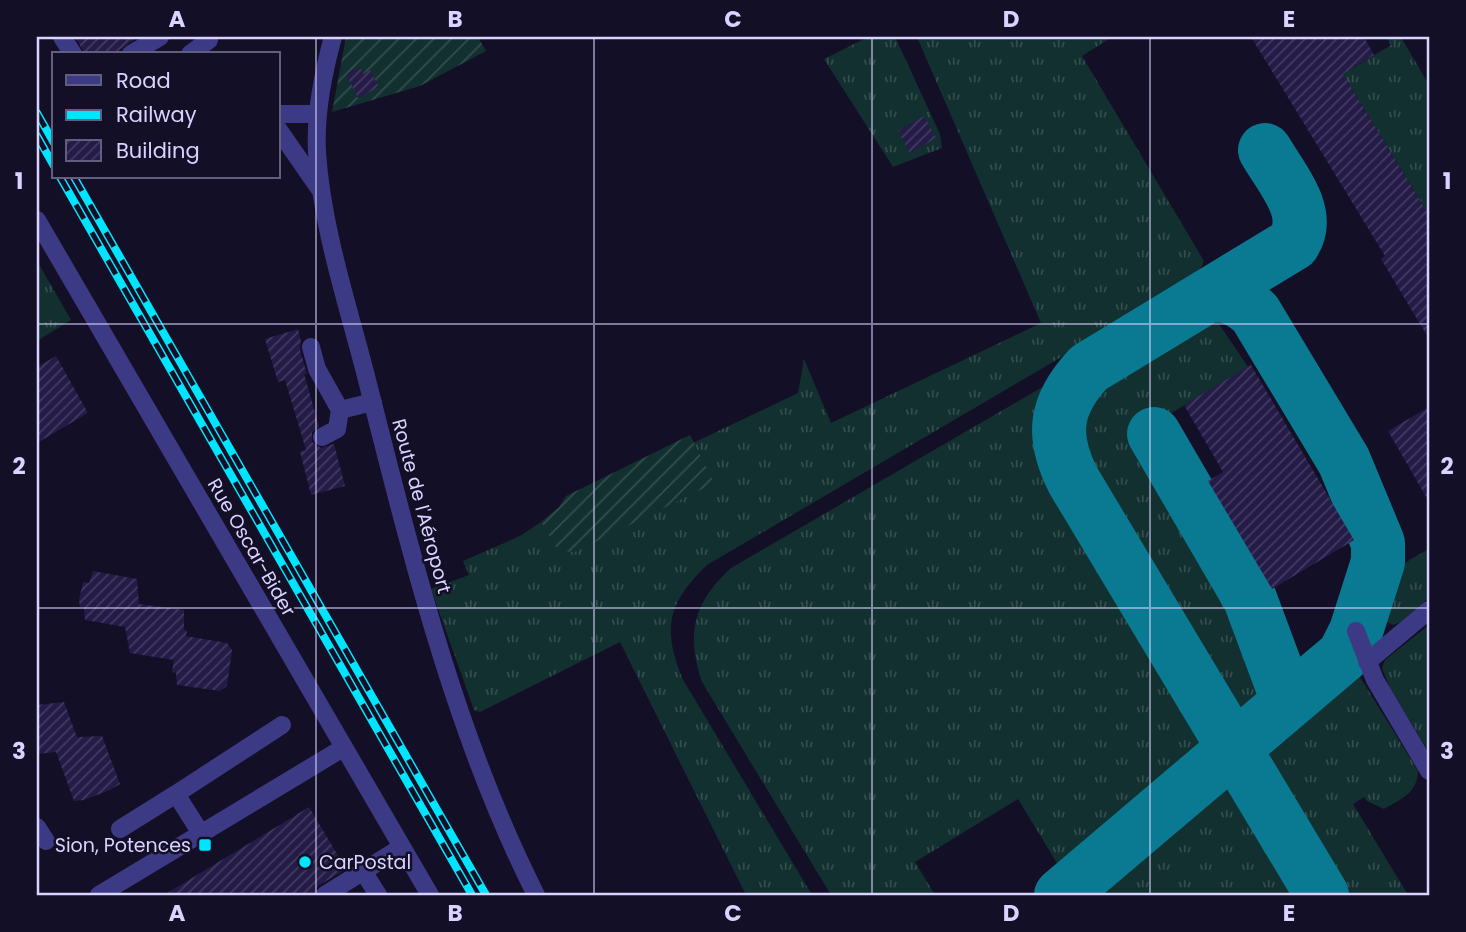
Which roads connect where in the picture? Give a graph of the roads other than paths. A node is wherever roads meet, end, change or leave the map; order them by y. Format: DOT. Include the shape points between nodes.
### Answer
graph roads {
  1 [pos="62,37"];
  2 [pos="160,37"];
  3 [pos="333,37"];
  4 [pos="212,44"];
  5 [pos="72,52"];
  6 [pos="134,52"];
  7 [pos="194,52"];
  8 [pos="280,114"];
  9 [pos="318,114"];
  10 [pos="280,132"];
  11 [pos="320,191"];
  12 [pos="37,220"];
  13 [pos="311,347"];
  14 [pos="373,402"];
  15 [pos="340,410"];
  16 [pos="322,437"];
  17 [pos="1429,610"];
  18 [pos="1356,631"];
  19 [pos="1367,662"];
  20 [pos="282,724"];
  21 [pos="344,748"];
  22 [pos="1429,771"];
  23 [pos="176,794"];
  24 [pos="120,829"];
  25 [pos="202,835"];
  26 [pos="402,848"];
  27 [pos="363,871"];
  28 [pos="99,895"];
  29 [pos="325,895"];
  30 [pos="378,895"];
  31 [pos="430,895"];
  32 [pos="536,895"];
  1 -- 5 [label="street"];
  2 -- 6 [label="street"];
  3 -- 9 [label="street, Route de l'Aéroport"];
  4 -- 7 [label="street"];
  8 -- 9 [label="street"];
  9 -- 11 [label="street, Route de l'Aéroport"];
  10 -- 11 [label="street"];
  11 -- 14 [label="street, Route de l'Aéroport"];
  12 -- 21 [label="street, Rue Oscar-Bider"];
  13 -- 15 [label="street" via="317,369"];
  14 -- 15 [label="street"];
  14 -- 32 [label="street, Route de l'Aéroport" via="421,585 455,692"];
  15 -- 16 [label="street" via="337,429"];
  17 -- 19 [label="street"];
  18 -- 19 [label="street"];
  19 -- 22 [label="street"];
  20 -- 23 [label="street"];
  21 -- 25 [label="street"];
  21 -- 26 [label="street, Rue Oscar-Bider"];
  23 -- 24 [label="street"];
  23 -- 25 [label="street"];
  25 -- 28 [label="street"];
  26 -- 27 [label="street"];
  26 -- 31 [label="street, Rue Oscar-Bider"];
  27 -- 29 [label="street"];
  27 -- 30 [label="street"];
}
